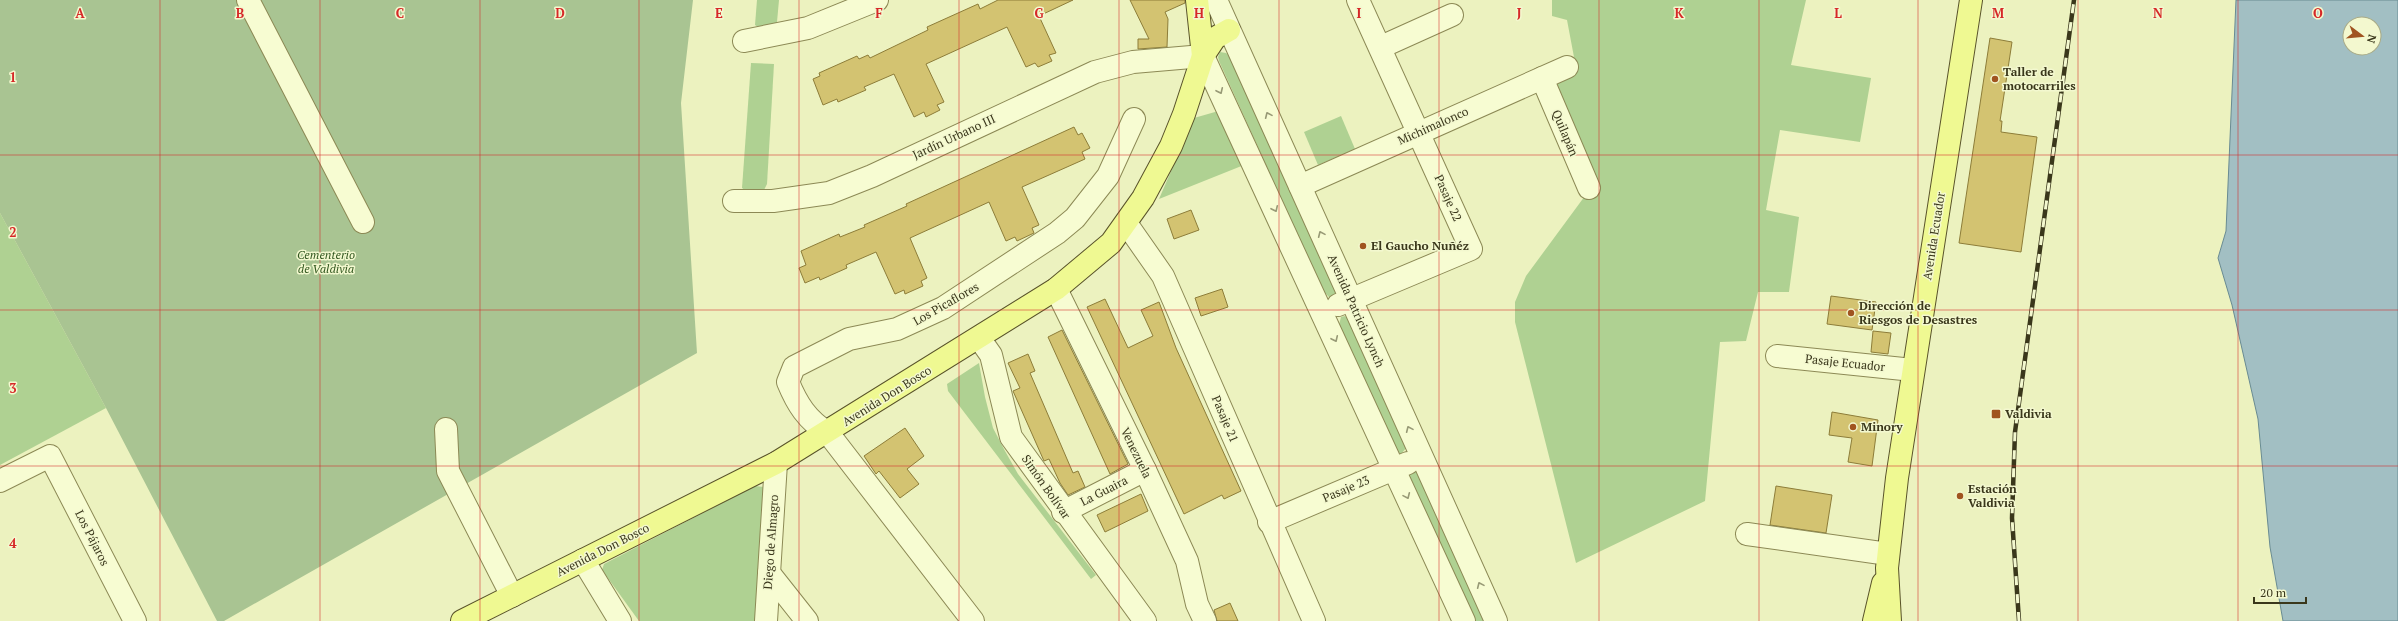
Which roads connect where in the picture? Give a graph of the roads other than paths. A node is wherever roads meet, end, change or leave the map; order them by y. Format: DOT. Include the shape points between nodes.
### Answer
graph roads {
  1 [pos="248,0"];
  2 [pos="877,0"];
  3 [pos="1197,0"];
  4 [pos="1358,0"];
  5 [pos="1971,0"];
  6 [pos="1220,2"];
  7 [pos="1452,15"];
  8 [pos="1229,30"];
  9 [pos="744,41"];
  10 [pos="1381,47"];
  11 [pos="1203,56"];
  12 [pos="1567,67"];
  13 [pos="1542,78"];
  14 [pos="1134,119"];
  15 [pos="1419,132"];
  16 [pos="1300,186"];
  17 [pos="1589,188"];
  18 [pos="734,201"];
  19 [pos="363,222"];
  20 [pos="1126,223"];
  21 [pos="1056,289"];
  22 [pos="1351,299"];
  23 [pos="1323,312"];
  24 [pos="979,338"];
  25 [pos="1777,356"];
  26 [pos="1914,370"];
  27 [pos="446,429"];
  28 [pos="828,433"];
  29 [pos="1422,456"];
  30 [pos="776,463"];
  31 [pos="1394,469"];
  32 [pos="1145,470"];
  33 [pos="0,481"];
  34 [pos="1063,512"];
  35 [pos="1269,522"];
  36 [pos="1747,534"];
  37 [pos="583,560"];
  38 [pos="1888,561"];
  39 [pos="769,573"];
  40 [pos="512,596"];
  41 [pos="135,621"];
  42 [pos="462,621"];
  43 [pos="620,621"];
  44 [pos="766,621"];
  45 [pos="807,621"];
  46 [pos="973,621"];
  47 [pos="1144,621"];
  48 [pos="1205,621"];
  49 [pos="1314,621"];
  50 [pos="1464,621"];
  51 [pos="1496,621"];
  52 [pos="1874,621"];
  53 [pos="1890,621"];
  1 -- 19 [label="street"];
  2 -- 9 [label="street" via="808,28"];
  3 -- 11 [label="main road, Avenida Don Bosco"];
  4 -- 10 [label="street, Pasaje 22"];
  5 -- 26 [label="main road, Avenida Ecuador"];
  6 -- 8 [label="street, Avenida Patricio Lynch"];
  7 -- 10 [label="street"];
  8 -- 11 [label="main road, Avenida Don Bosco" via="1215,38"];
  16 -- 8 [label="street, Avenida Patricio Lynch, one-way"];
  10 -- 15 [label="street, Pasaje 22"];
  11 -- 18 [label="street, Jardín Urbano III" via="1133,62 1095,72 872,176 829,193 773,201"];
  11 -- 20 [label="main road, Avenida Don Bosco" via="1171,146 1143,198"];
  11 -- 23 [label="street, one-way"];
  12 -- 13 [label="street, Michimalonco"];
  13 -- 15 [label="street, Michimalonco"];
  13 -- 17 [label="street, Quilapán"];
  14 -- 28 [label="street, Los Picaflores" via="1108,176 1075,218 1057,233 943,308 897,329 849,339 794,368 788,382 796,402 813,424"];
  15 -- 16 [label="street, Michimalonco"];
  15 -- 22 [label="street, Pasaje 22" via="1471,249"];
  22 -- 16 [label="street, Avenida Patricio Lynch, one-way"];
  20 -- 21 [label="main road, Avenida Don Bosco" via="1111,243"];
  20 -- 35 [label="street, Pasaje 21" via="1163,276"];
  21 -- 24 [label="main road, Avenida Don Bosco"];
  21 -- 32 [label="street, Venezuela"];
  22 -- 23 [label="street, Pasaje 22"];
  29 -- 22 [label="street, Avenida Patricio Lynch, one-way"];
  23 -- 31 [label="street, one-way"];
  24 -- 28 [label="main road, Avenida Don Bosco"];
  24 -- 34 [label="street, Simón Bolívar" via="991,355 1011,437"];
  25 -- 26 [label="street, Pasaje Ecuador"];
  26 -- 38 [label="main road, Avenida Ecuador"];
  27 -- 40 [label="street" via="448,471"];
  28 -- 30 [label="main road, Avenida Don Bosco"];
  28 -- 46 [label="street, Los Picaflores"];
  29 -- 31 [label="street, Pasaje 23"];
  51 -- 29 [label="street, Avenida Patricio Lynch, one-way"];
  30 -- 37 [label="main road, Avenida Don Bosco"];
  30 -- 39 [label="street, Diego de Almagro"];
  31 -- 35 [label="street, Pasaje 23"];
  31 -- 50 [label="street, one-way"];
  32 -- 34 [label="street, La Guaira"];
  32 -- 48 [label="street, Venezuela" via="1187,561"];
  33 -- 41 [label="street, Los Pájaros" via="50,456"];
  34 -- 47 [label="street, Simón Bolívar"];
  35 -- 49 [label="street, Pasaje 21"];
  36 -- 38 [label="street"];
  37 -- 40 [label="main road, Avenida Don Bosco"];
  37 -- 43 [label="street"];
  38 -- 52 [label="main road, Avenida Ecuador"];
  38 -- 53 [label="main road, Avenida Ecuador"];
  39 -- 44 [label="street, Diego de Almagro"];
  39 -- 45 [label="street"];
  40 -- 42 [label="main road, Avenida Don Bosco"];
}
